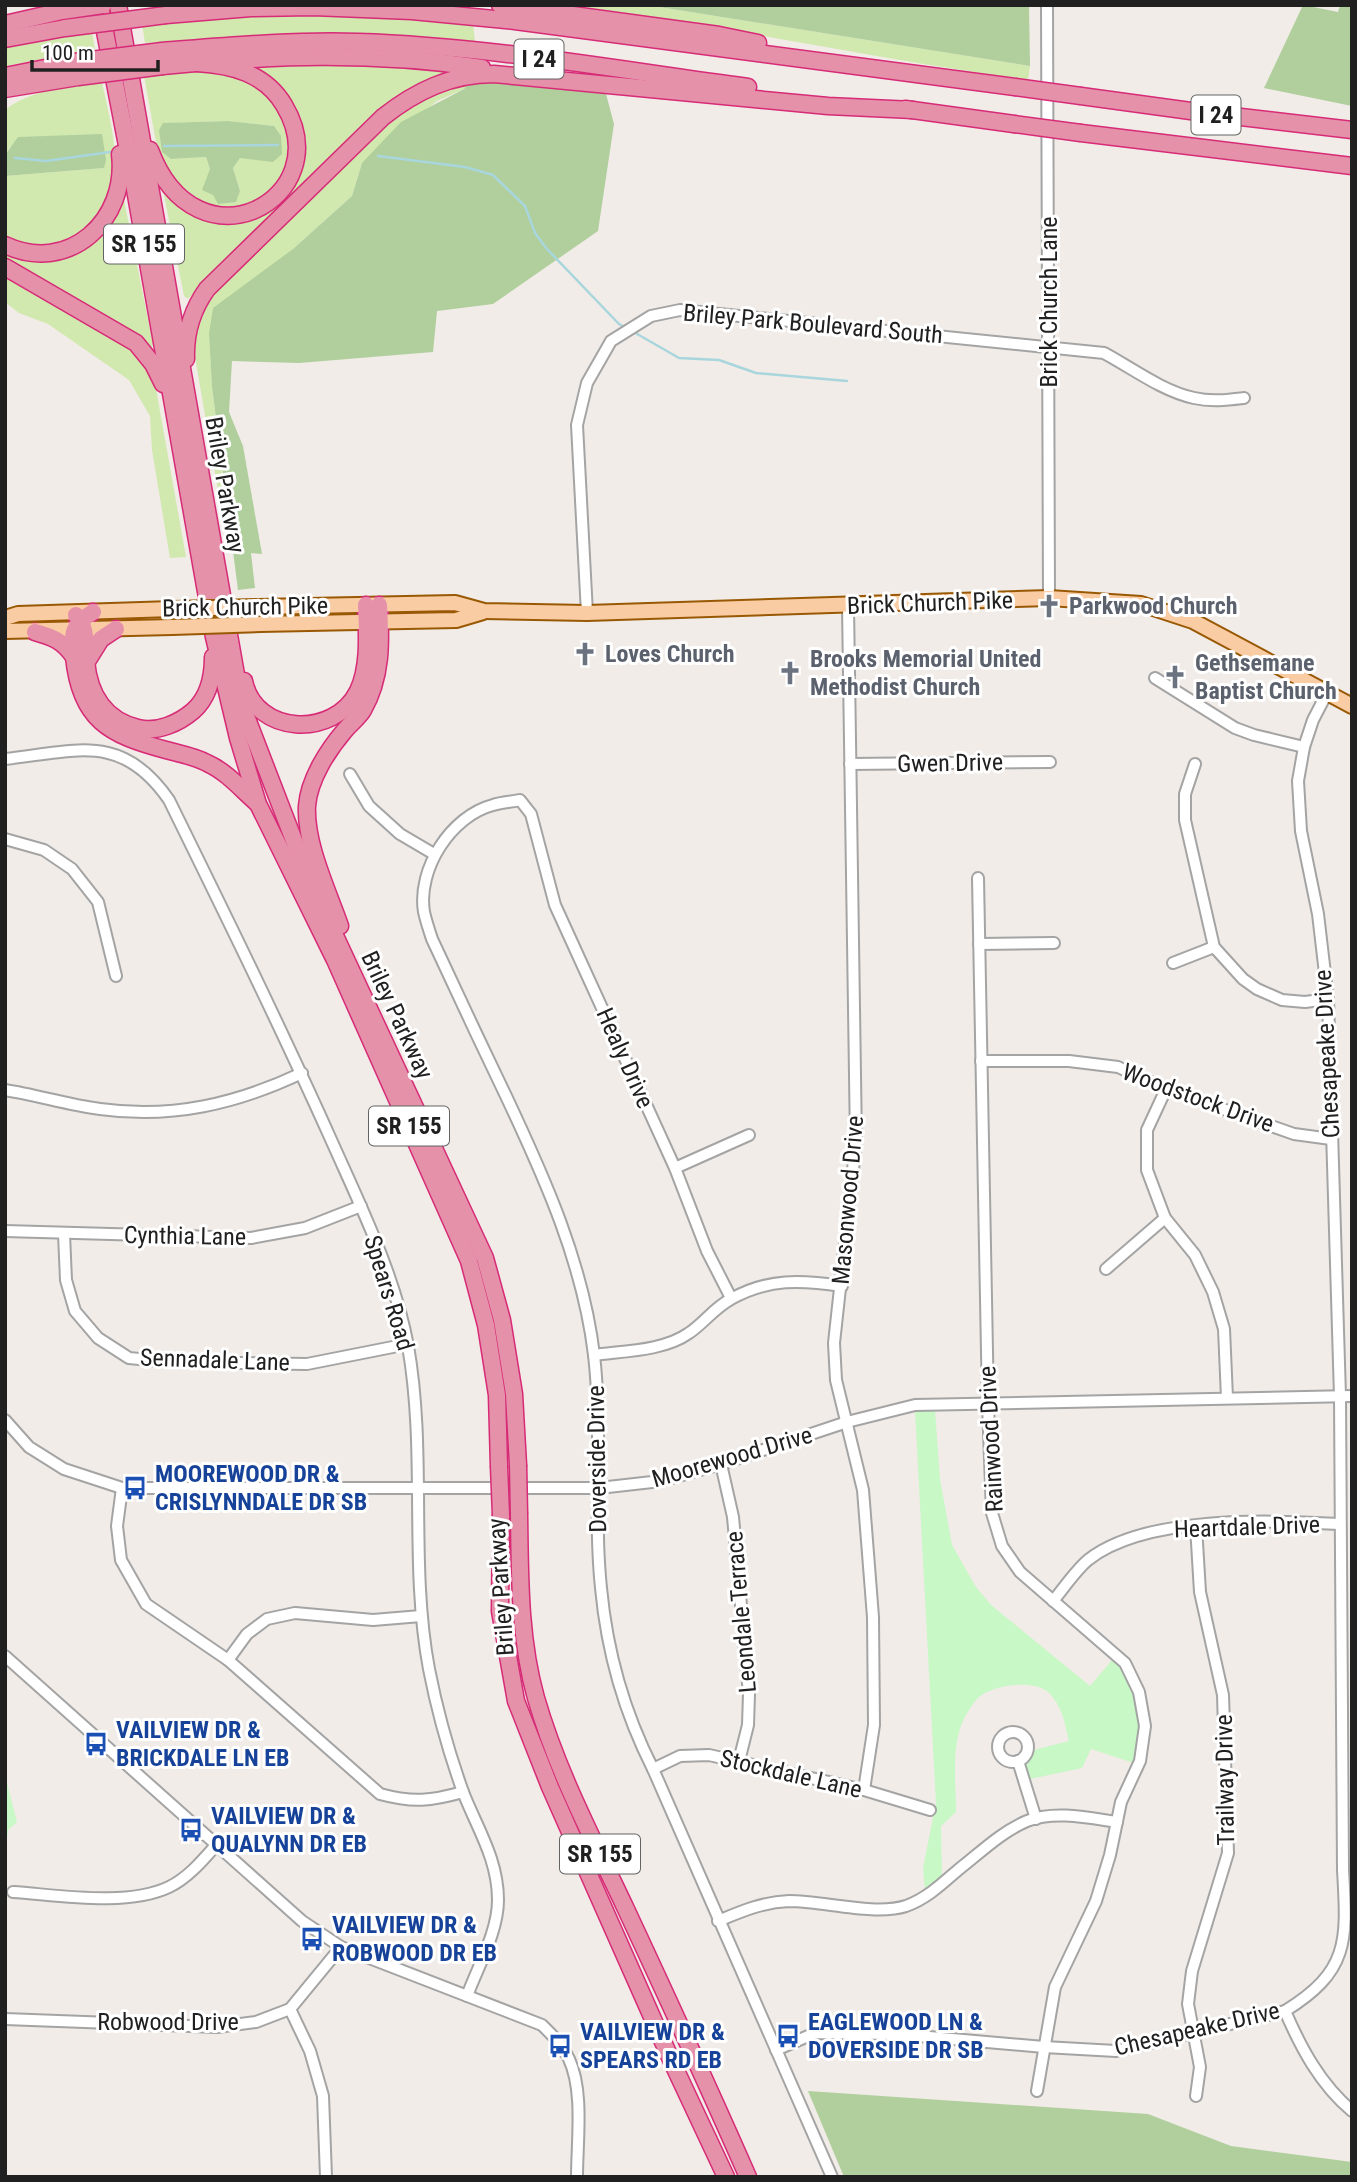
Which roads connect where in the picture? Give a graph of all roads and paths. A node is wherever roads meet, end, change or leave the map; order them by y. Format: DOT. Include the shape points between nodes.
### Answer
graph roads {
  1 [pos="101,5"];
  2 [pos="118,5"];
  3 [pos="500,5"];
  4 [pos="1047,5"];
  5 [pos="40,15"];
  6 [pos="5,16"];
  7 [pos="5,24"];
  8 [pos="5,40"];
  9 [pos="162,58"];
  10 [pos="197,63"];
  11 [pos="77,70"];
  12 [pos="883,70"];
  13 [pos="5,76"];
  14 [pos="547,78"];
  15 [pos="56,80"];
  16 [pos="116,82"];
  17 [pos="5,89"];
  18 [pos="5,102"];
  19 [pos="135,103"];
  20 [pos="913,110"];
  21 [pos="1352,130"];
  22 [pos="1352,166"];
  23 [pos="5,245"];
  24 [pos="5,267"];
  25 [pos="1050,346"];
  26 [pos="1244,398"];
  27 [pos="173,406"];
  28 [pos="191,420"];
  29 [pos="216,567"];
  30 [pos="1049,598"];
  31 [pos="373,605"];
  32 [pos="848,606"];
  33 [pos="484,611"];
  34 [pos="587,613"];
  35 [pos="5,618"];
  36 [pos="81,621"];
  37 [pos="374,622"];
  38 [pos="116,629"];
  39 [pos="5,631"];
  40 [pos="35,632"];
  41 [pos="214,637"];
  42 [pos="80,660"];
  43 [pos="1155,678"];
  44 [pos="1327,694"];
  45 [pos="1352,706"];
  46 [pos="1304,747"];
  47 [pos="5,758"];
  48 [pos="1051,762"];
  49 [pos="850,764"];
  50 [pos="1195,764"];
  51 [pos="350,774"];
  52 [pos="258,804"];
  53 [pos="531,814"];
  54 [pos="5,839"];
  55 [pos="434,854"];
  56 [pos="978,878"];
  57 [pos="1054,943"];
  58 [pos="979,944"];
  59 [pos="1214,947"];
  60 [pos="1173,963"];
  61 [pos="116,976"];
  62 [pos="1328,999"];
  63 [pos="369,1007"];
  64 [pos="981,1061"];
  65 [pos="302,1073"];
  66 [pos="1166,1089"];
  67 [pos="5,1090"];
  68 [pos="749,1135"];
  69 [pos="1331,1139"];
  70 [pos="675,1167"];
  71 [pos="361,1206"];
  72 [pos="1165,1218"];
  73 [pos="5,1231"];
  74 [pos="64,1234"];
  75 [pos="1106,1269"];
  76 [pos="842,1286"];
  77 [pos="731,1298"];
  78 [pos="408,1344"];
  79 [pos="594,1355"];
  80 [pos="1340,1396"];
  81 [pos="1352,1396"];
  82 [pos="1227,1398"];
  83 [pos="988,1404"];
  84 [pos="5,1420"];
  85 [pos="847,1422"];
  86 [pos="721,1464"];
  87 [pos="122,1488"];
  88 [pos="599,1488"];
  89 [pos="417,1489"];
  90 [pos="1340,1524"];
  91 [pos="1196,1526"];
  92 [pos="1053,1601"];
  93 [pos="421,1616"];
  94 [pos="5,1656"];
  95 [pos="228,1660"];
  96 [pos="739,1760"];
  97 [pos="1018,1761"];
  98 [pos="653,1769"];
  99 [pos="863,1790"];
  100 [pos="464,1792"];
  101 [pos="930,1810"];
  102 [pos="1036,1819"];
  103 [pos="1117,1822"];
  104 [pos="218,1844"];
  105 [pos="1347,1869"];
  106 [pos="13,1892"];
  107 [pos="718,1921"];
  108 [pos="341,1947"];
  109 [pos="467,1996"];
  110 [pos="290,2009"];
  111 [pos="1285,2011"];
  112 [pos="5,2019"];
  113 [pos="1192,2031"];
  114 [pos="1044,2047"];
  115 [pos="776,2050"];
  116 [pos="1037,2091"];
  117 [pos="1196,2096"];
  118 [pos="1352,2111"];
  119 [pos="831,2175"];
  120 [pos="326,2177"];
  121 [pos="577,2177"];
  122 [pos="726,2177"];
  123 [pos="748,2177"];
  124 [pos="817,2177"];
  1 -- 5 [label="highway, bridge"];
  1 -- 16 [label="highway, Briley Parkway / SR 155"];
  2 -- 19 [label="highway, Briley Parkway / SR 155"];
  3 -- 12 [label="highway" via="719,35"];
  4 -- 25 [label="street, Brick Church Lane"];
  5 -- 6 [label="highway"];
  5 -- 7 [label="highway"];
  8 -- 12 [label="highway, I 24, bridge" via="166,15 313,7 515,21"];
  9 -- 10 [label="highway"];
  9 -- 11 [label="highway, I 24, bridge"];
  9 -- 20 [label="highway, I 24" via="260,43 438,47"];
  10 -- 14 [label="highway" via="273,56 372,57 436,61"];
  10 -- 19 [label="highway" via="248,72 281,99 292,118 298,140 296,161 287,183 262,208 215,215 176,195 156,167"];
  11 -- 13 [label="highway, I 24"];
  11 -- 15 [label="highway"];
  12 -- 21 [label="highway, I 24, bridge"];
  14 -- 20 [label="highway"];
  14 -- 28 [label="highway" via="475,74 437,84 399,104 336,162 200,299 187,332"];
  15 -- 17 [label="highway"];
  15 -- 18 [label="highway"];
  16 -- 23 [label="highway" via="121,181 106,217 95,231 65,250 34,254"];
  16 -- 27 [label="highway, Briley Parkway / SR 155"];
  19 -- 28 [label="highway, Briley Parkway / SR 155"];
  20 -- 22 [label="highway, I 24, bridge"];
  24 -- 27 [label="highway" via="136,343 153,364"];
  25 -- 26 [label="street, Briley Park Boulevard South" via="1104,353 1193,398"];
  25 -- 30 [label="street, Brick Church Lane"];
  25 -- 34 [label="street, Briley Park Boulevard South" via="680,310 651,316 611,341 587,383 577,425"];
  27 -- 41 [label="highway, Briley Parkway / SR 155"];
  28 -- 29 [label="highway, Briley Parkway / SR 155"];
  29 -- 37 [label="highway" via="228,593 246,687 265,712 282,721 317,724 348,705 358,690"];
  29 -- 63 [label="highway, Briley Parkway / SR 155" via="246,716 310,882"];
  30 -- 32 [label="main road, Brick Church Pike"];
  30 -- 44 [label="main road, Brick Church Pike" via="1141,604 1193,621"];
  31 -- 33 [label="main road, Brick Church Pike" via="455,604"];
  31 -- 36 [label="main road, Brick Church Pike, bridge" via="172,609"];
  31 -- 37 [label="highway"];
  32 -- 34 [label="main road, Brick Church Pike"];
  32 -- 49 [label="street, Masonwood Drive"];
  33 -- 34 [label="main road, Brick Church Pike"];
  33 -- 37 [label="main road, Brick Church Pike" via="456,620"];
  35 -- 36 [label="main road, Brick Church Pike" via="18,614"];
  36 -- 38 [label="main road, Brick Church Pike"];
  36 -- 40 [label="main road, Brick Church Pike"];
  36 -- 42 [label="highway"];
  37 -- 38 [label="main road, Brick Church Pike, bridge"];
  37 -- 63 [label="highway" via="381,637 375,687 362,713 329,751 307,807 312,845"];
  38 -- 42 [label="highway"];
  39 -- 40 [label="main road, Brick Church Pike"];
  40 -- 42 [label="highway" via="57,638"];
  41 -- 42 [label="highway" via="207,693 194,710 167,726 145,730 105,712"];
  41 -- 52 [label="highway, Briley Parkway / SR 155"];
  42 -- 52 [label="highway" via="86,703 106,726 138,742 208,763"];
  43 -- 46 [label="street" via="1235,727"];
  44 -- 45 [label="main road, Brick Church Pike"];
  44 -- 46 [label="street, Chesapeake Drive"];
  46 -- 62 [label="street, Chesapeake Drive" via="1298,781 1301,831 1318,914"];
  47 -- 65 [label="street, Spears Road" via="95,750 138,764 156,781"];
  48 -- 49 [label="street, Gwen Drive"];
  49 -- 76 [label="street, Masonwood Drive" via="856,1142"];
  50 -- 59 [label="street" via="1185,794 1185,820"];
  51 -- 55 [label="street" via="369,806 400,834"];
  52 -- 122 [label="highway, Briley Parkway / SR 155, bridge" via="335,960 469,1261 486,1325 497,1395 500,1611 516,1701"];
  53 -- 55 [label="street, Doverside Drive" via="520,800 491,805 459,822"];
  53 -- 70 [label="street, Healy Drive" via="555,905"];
  54 -- 61 [label="street" via="44,850 72,869 98,902"];
  55 -- 79 [label="street, Doverside Drive" via="424,910 432,939 545,1180 583,1294"];
  56 -- 58 [label="street, Rainwood Drive"];
  57 -- 58 [label="street"];
  58 -- 64 [label="street, Rainwood Drive"];
  59 -- 60 [label="street"];
  59 -- 62 [label="street" via="1257,989 1282,1000"];
  62 -- 69 [label="street, Chesapeake Drive"];
  63 -- 123 [label="highway, Briley Parkway / SR 155, bridge" via="485,1258 504,1332 514,1394 522,1603 536,1697 564,1777"];
  64 -- 66 [label="street, Woodstock Drive" via="1069,1061 1118,1067"];
  64 -- 83 [label="street, Rainwood Drive"];
  65 -- 67 [label="street" via="266,1090 211,1106 155,1114 98,1109"];
  65 -- 71 [label="street, Spears Road"];
  66 -- 69 [label="street, Woodstock Drive" via="1294,1134"];
  66 -- 72 [label="street" via="1147,1130 1147,1170"];
  68 -- 70 [label="street"];
  69 -- 80 [label="street, Chesapeake Drive"];
  70 -- 77 [label="street, Healy Drive" via="707,1251"];
  71 -- 74 [label="street, Cynthia Lane" via="305,1228 251,1238"];
  71 -- 78 [label="street, Spears Road"];
  72 -- 75 [label="street"];
  72 -- 82 [label="street" via="1195,1255 1213,1292 1224,1329"];
  73 -- 74 [label="street, Cynthia Lane"];
  74 -- 78 [label="street, Sennadale Lane" via="66,1280 75,1311 98,1338 129,1358 307,1364"];
  76 -- 77 [label="street" via="804,1280 772,1283"];
  76 -- 85 [label="street, Masonwood Drive" via="834,1343 836,1380"];
  77 -- 79 [label="street" via="689,1334 669,1343"];
  78 -- 89 [label="street, Spears Road" via="417,1407"];
  79 -- 88 [label="street, Doverside Drive"];
  80 -- 81 [label="street, Moorewood Drive"];
  80 -- 82 [label="street, Moorewood Drive"];
  80 -- 90 [label="street, Chesapeake Drive"];
  82 -- 83 [label="street, Moorewood Drive"];
  83 -- 85 [label="street, Moorewood Drive" via="915,1405"];
  83 -- 92 [label="street, Rainwood Drive" via="992,1513 1002,1546 1020,1572"];
  84 -- 87 [label="street, Moorewood Drive" via="29,1447 64,1469"];
  85 -- 86 [label="street, Moorewood Drive"];
  85 -- 99 [label="street, Masonwood Drive" via="863,1490 873,1617 874,1725"];
  86 -- 88 [label="street, Moorewood Drive" via="662,1482"];
  86 -- 96 [label="street, Leondale Terrace" via="733,1517 749,1694 748,1725"];
  87 -- 89 [label="street, Moorewood Drive"];
  87 -- 95 [label="street" via="117,1526 121,1560 146,1604"];
  88 -- 89 [label="street, Moorewood Drive"];
  88 -- 98 [label="street, Doverside Drive" via="601,1587 608,1638 621,1693"];
  89 -- 93 [label="street, Spears Road"];
  90 -- 91 [label="street, Heartdale Drive" via="1283,1521"];
  90 -- 105 [label="street, Chesapeake Drive"];
  91 -- 92 [label="street, Heartdale Drive" via="1122,1540 1087,1561"];
  91 -- 113 [label="street, Trailway Drive" via="1200,1592 1223,1695 1228,1853 1192,1970 1188,2004"];
  92 -- 103 [label="street, Rainwood Drive" via="1125,1664 1139,1692 1145,1726 1140,1761"];
  93 -- 95 [label="street" via="373,1620 295,1613 267,1619 247,1634"];
  93 -- 100 [label="street, Spears Road" via="429,1670"];
  94 -- 104 [label="street"];
  95 -- 100 [label="street" via="380,1794 429,1801"];
  96 -- 98 [label="street, Stockdale Lane" via="680,1756"];
  96 -- 99 [label="street, Stockdale Lane"];
  97 -- 102 [label="street"];
  98 -- 107 [label="street, Doverside Drive"];
  99 -- 101 [label="street, Stockdale Lane"];
  100 -- 109 [label="street, Spears Road" via="492,1856 498,1903"];
  102 -- 103 [label="street" via="1080,1817"];
  102 -- 107 [label="street" via="994,1841 926,1897 903,1907 788,1901 755,1905"];
  103 -- 114 [label="street, Rainwood Drive" via="1096,1900 1055,1987"];
  104 -- 106 [label="street" via="189,1874 168,1887 142,1894 115,1898"];
  104 -- 108 [label="street" via="302,1920"];
  105 -- 111 [label="street, Chesapeake Drive" via="1346,1924 1340,1952 1318,1987"];
  107 -- 115 [label="street, Doverside Drive"];
  108 -- 109 [label="street"];
  108 -- 110 [label="street, Robwood Drive"];
  109 -- 121 [label="street" via="542,2025 569,2059 578,2088"];
  110 -- 112 [label="street, Robwood Drive" via="256,2022 217,2027"];
  110 -- 120 [label="street" via="310,2050 323,2096"];
  111 -- 113 [label="street, Chesapeake Drive"];
  111 -- 118 [label="street" via="1304,2054"];
  113 -- 114 [label="street, Chesapeake Drive" via="1116,2051"];
  113 -- 117 [label="street, Trailway Drive" via="1200,2067"];
  114 -- 115 [label="street, Chesapeake Drive" via="895,2034 815,2033"];
  114 -- 116 [label="street, Rainwood Drive"];
  115 -- 119 [label="street, Doverside Drive"];
  119 -- 124 [label="street"];
}
